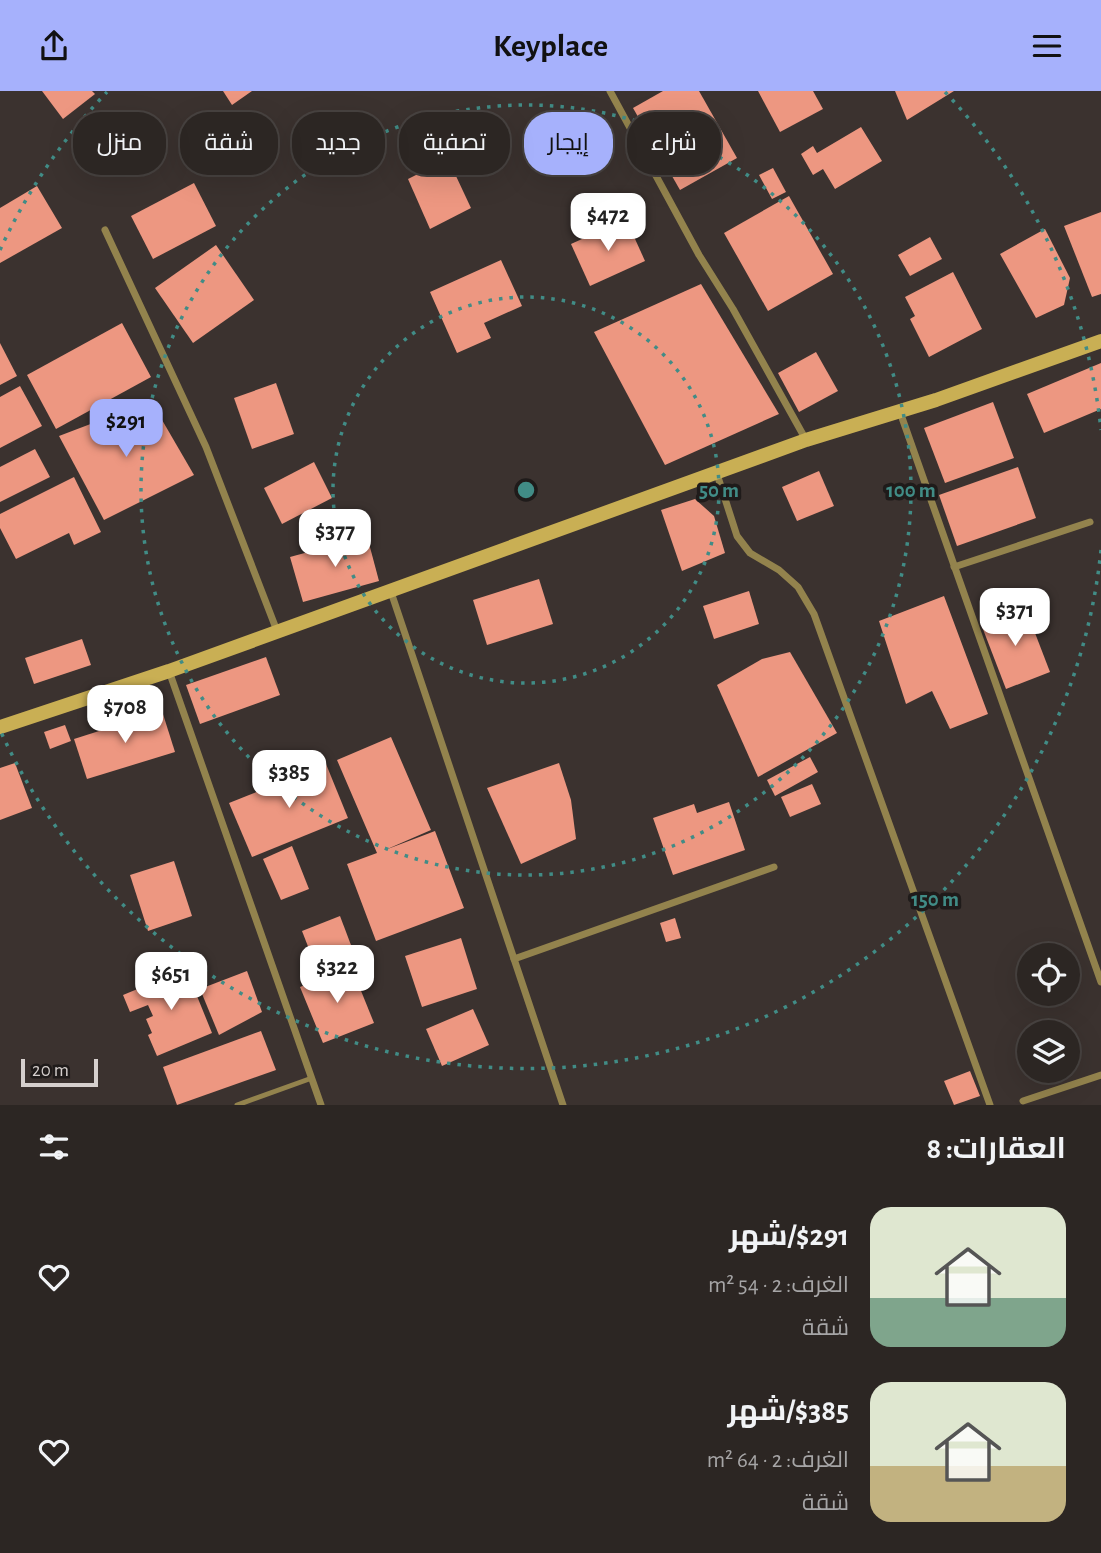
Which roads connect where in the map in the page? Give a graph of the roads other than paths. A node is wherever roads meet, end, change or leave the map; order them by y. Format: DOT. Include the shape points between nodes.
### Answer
graph roads {
  1 [pos="610,91"];
  2 [pos="105,230"];
  3 [pos="1101,341"];
  4 [pos="899,411"];
  5 [pos="806,440"];
  6 [pos="717,474"];
  7 [pos="1090,522"];
  8 [pos="954,567"];
  9 [pos="391,591"];
  10 [pos="278,631"];
  11 [pos="169,671"];
  12 [pos="0,727"];
  13 [pos="774,867"];
  14 [pos="514,959"];
  15 [pos="1101,982"];
  16 [pos="1101,1075"];
  17 [pos="312,1079"];
  18 [pos="1023,1101"];
  19 [pos="237,1105"];
  20 [pos="321,1105"];
  21 [pos="563,1105"];
  22 [pos="990,1105"];
  1 -- 5 [label="street"];
  2 -- 10 [label="street" via="206,447"];
  3 -- 4 [label="main road"];
  4 -- 5 [label="main road"];
  4 -- 8 [label="street"];
  5 -- 6 [label="main road"];
  6 -- 9 [label="main road"];
  6 -- 22 [label="street" via="737,536 750,553 798,587 814,614"];
  7 -- 8 [label="street"];
  8 -- 15 [label="street"];
  9 -- 10 [label="main road"];
  9 -- 14 [label="street"];
  10 -- 11 [label="main road"];
  11 -- 12 [label="main road"];
  11 -- 17 [label="street"];
  13 -- 14 [label="street"];
  14 -- 21 [label="street"];
  16 -- 18 [label="street"];
  17 -- 19 [label="lane"];
  17 -- 20 [label="street"];
}
